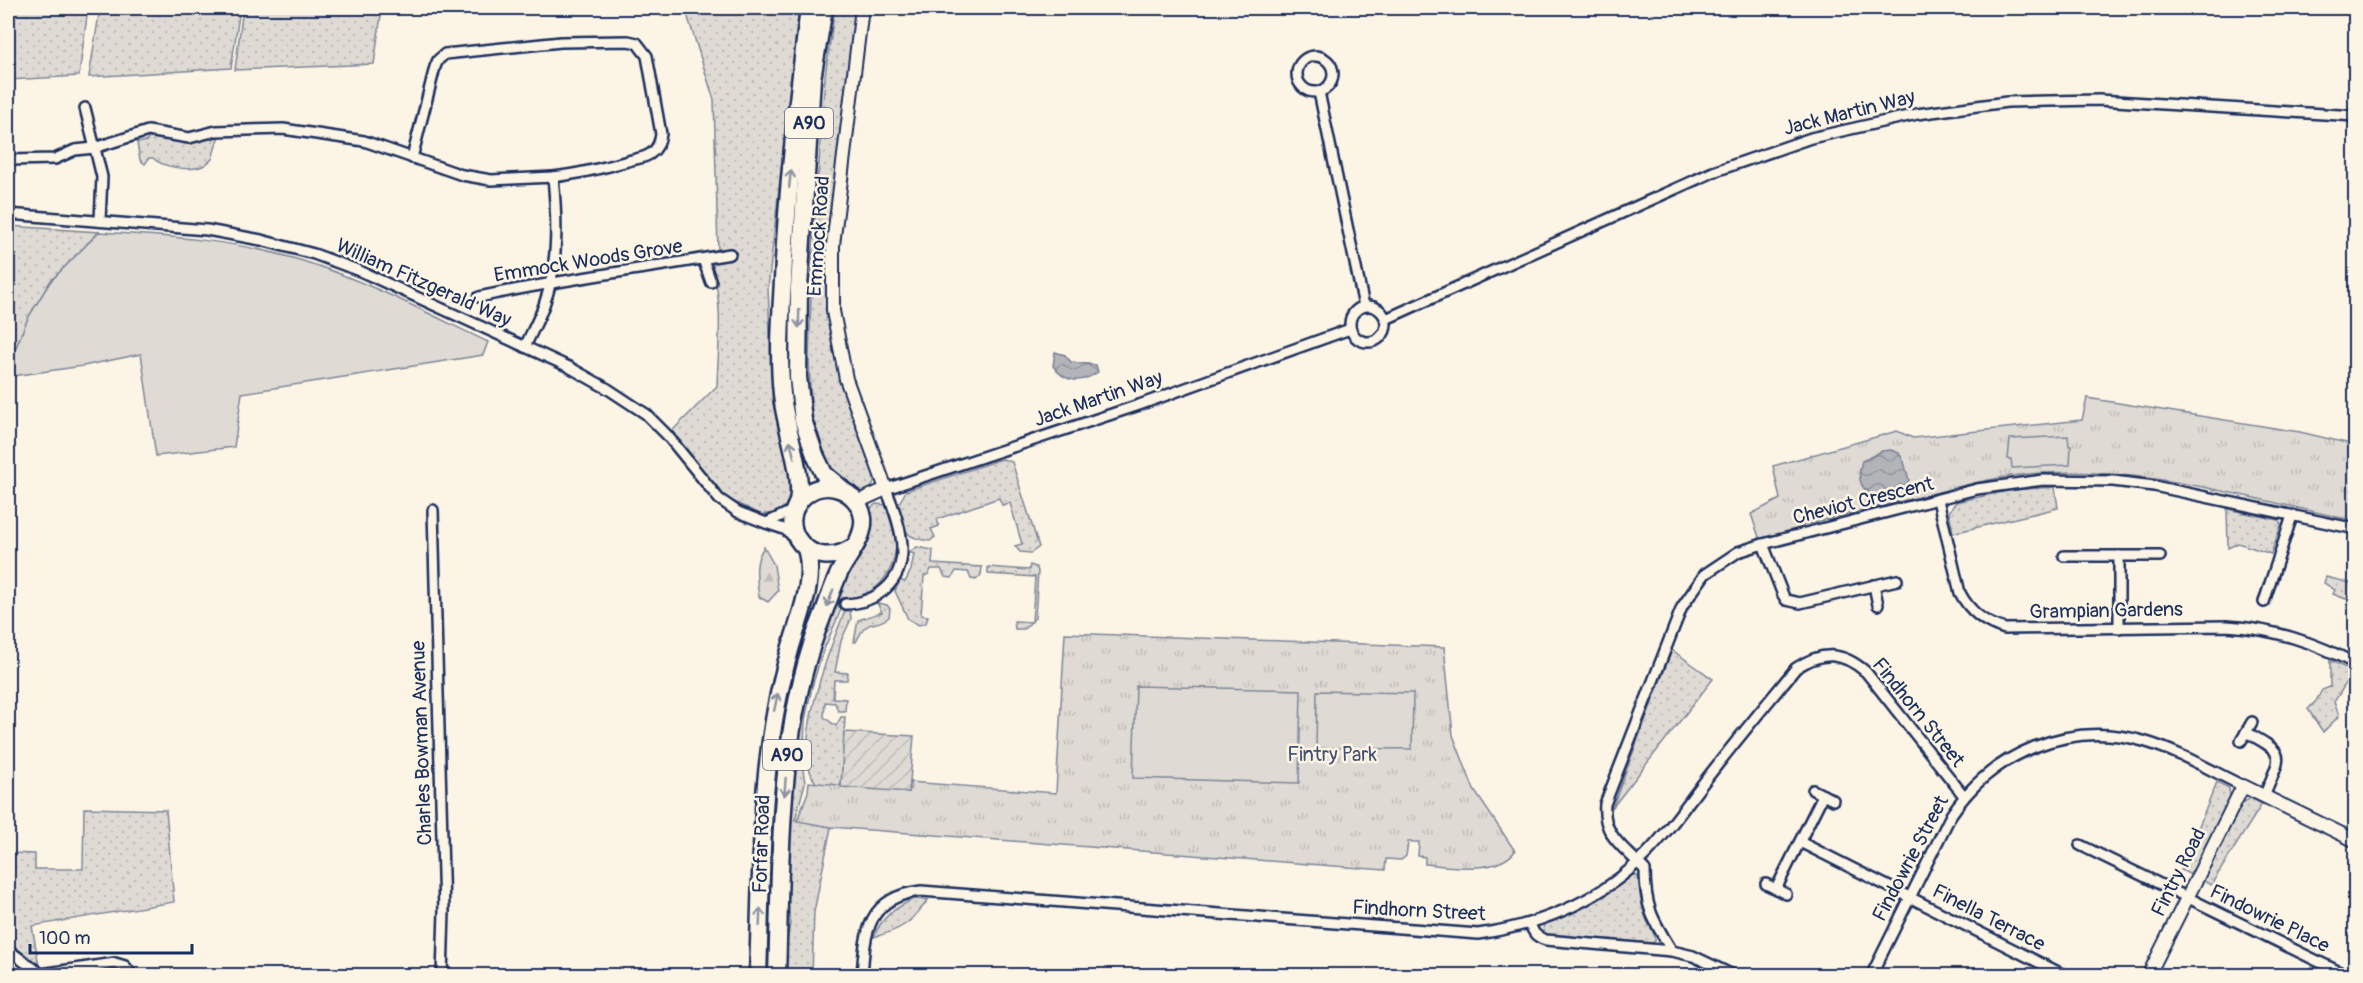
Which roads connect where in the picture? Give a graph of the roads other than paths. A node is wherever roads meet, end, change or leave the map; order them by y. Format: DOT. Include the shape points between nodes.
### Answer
graph roads {
  1 [pos="809,8"];
  2 [pos="824,8"];
  3 [pos="862,8"];
  4 [pos="1319,92"];
  5 [pos="85,108"];
  6 [pos="2355,116"];
  7 [pos="94,148"];
  8 [pos="412,158"];
  9 [pos="8,160"];
  10 [pos="553,177"];
  11 [pos="8,214"];
  12 [pos="100,220"];
  13 [pos="730,254"];
  14 [pos="704,259"];
  15 [pos="711,282"];
  16 [pos="549,284"];
  17 [pos="479,297"];
  18 [pos="1364,306"];
  19 [pos="1386,319"];
  20 [pos="1350,329"];
  21 [pos="525,347"];
  22 [pos="886,489"];
  23 [pos="842,490"];
  24 [pos="1938,500"];
  25 [pos="857,502"];
  26 [pos="796,508"];
  27 [pos="433,510"];
  28 [pos="2292,516"];
  29 [pos="766,523"];
  30 [pos="2355,529"];
  31 [pos="802,544"];
  32 [pos="1763,544"];
  33 [pos="855,546"];
  34 [pos="2064,556"];
  35 [pos="2119,556"];
  36 [pos="2160,556"];
  37 [pos="1897,580"];
  38 [pos="1874,585"];
  39 [pos="2264,602"];
  40 [pos="845,604"];
  41 [pos="1878,605"];
  42 [pos="2119,628"];
  43 [pos="2355,664"];
  44 [pos="2252,722"];
  45 [pos="2246,732"];
  46 [pos="2241,741"];
  47 [pos="2243,786"];
  48 [pos="1813,790"];
  49 [pos="1823,795"];
  50 [pos="1964,796"];
  51 [pos="2265,797"];
  52 [pos="1833,800"];
  53 [pos="2355,841"];
  54 [pos="1800,842"];
  55 [pos="2080,845"];
  56 [pos="1638,862"];
  57 [pos="1766,884"];
  58 [pos="1776,889"];
  59 [pos="1786,894"];
  60 [pos="1910,897"];
  61 [pos="2187,897"];
  62 [pos="1530,923"];
  63 [pos="8,950"];
  64 [pos="1672,951"];
  65 [pos="133,975"];
  66 [pos="442,975"];
  67 [pos="758,975"];
  68 [pos="777,975"];
  69 [pos="862,975"];
  70 [pos="1735,975"];
  71 [pos="1871,975"];
  72 [pos="2066,975"];
  73 [pos="2148,975"];
  74 [pos="2348,975"];
  26 -- 1 [label="highway, A90, one-way" via="801,495 800,479 781,392 781,308"];
  2 -- 23 [label="highway, A90, one-way" via="812,79 799,288 798,377 803,420 815,455 824,474"];
  3 -- 22 [label="street, Emmock Road" via="832,245 832,311 846,379"];
  4 -- 4 [label="street" via="1304,88 1297,76 1300,63 1312,56 1324,58 1334,72 1329,86"];
  4 -- 18 [label="street"];
  5 -- 7 [label="street"];
  6 -- 19 [label="street, Jack Martin Way" via="2099,100 2007,102 1917,114 1811,138 1713,172"];
  7 -- 8 [label="street" via="148,132 189,138 216,131 284,129 364,141"];
  7 -- 9 [label="street" via="75,150 55,159"];
  7 -- 12 [label="street" via="102,177"];
  8 -- 10 [label="street" via="490,180"];
  8 -- 10 [label="street" via="435,68 445,54 561,42 636,43 646,56 655,100 661,134 656,149 650,155"];
  10 -- 16 [label="street" via="557,219"];
  11 -- 12 [label="street, William Fitzgerald Way"];
  12 -- 21 [label="street, William Fitzgerald Way" via="207,230 314,254"];
  13 -- 14 [label="street, Emmock Woods Grove"];
  14 -- 15 [label="street, Emmock Woods Grove"];
  14 -- 16 [label="street, Emmock Woods Grove"];
  16 -- 17 [label="street, Emmock Woods Grove"];
  16 -- 21 [label="street"];
  18 -- 19 [label="street" via="1381,310"];
  18 -- 20 [label="street" via="1352,316"];
  19 -- 20 [label="street" via="1385,332 1373,342 1361,341"];
  20 -- 22 [label="street, Jack Martin Way"];
  21 -- 29 [label="street, William Fitzgerald Way" via="608,388 646,414 718,499"];
  22 -- 25 [label="street, Jack Martin Way"];
  22 -- 40 [label="street, Emmock Road" via="902,541 898,570 886,590 875,598"];
  23 -- 25 [label="highway, A90"];
  23 -- 26 [label="highway" via="822,487 803,497"];
  24 -- 28 [label="street, Cheviot Crescent" via="2010,483 2078,479 2154,486"];
  24 -- 32 [label="street, Cheviot Crescent"];
  24 -- 42 [label="street, Grampian Gardens" via="1960,594 1980,618 2005,629"];
  25 -- 33 [label="highway, A90" via="863,524"];
  26 -- 29 [label="street"];
  26 -- 31 [label="highway, A90" via="793,525"];
  27 -- 66 [label="street, Charles Bowman Avenue" via="444,911"];
  28 -- 30 [label="street, Cheviot Crescent"];
  28 -- 39 [label="street"];
  29 -- 31 [label="street, William Fitzgerald Way" via="784,530"];
  31 -- 33 [label="highway" via="819,555 832,557"];
  67 -- 31 [label="highway, Forfar Road / A90, one-way" via="771,731 808,588 810,570"];
  32 -- 38 [label="street" via="1783,595 1793,603"];
  32 -- 56 [label="street, Cheviot Crescent" via="1738,552 1706,574 1673,626 1605,804 1609,832"];
  33 -- 68 [label="highway, Forfar Road / A90, one-way" via="840,572 809,653 788,742"];
  34 -- 35 [label="street"];
  35 -- 36 [label="street"];
  35 -- 42 [label="street"];
  37 -- 38 [label="street"];
  38 -- 41 [label="street"];
  42 -- 43 [label="street, Grampian Gardens" via="2255,628 2302,639"];
  44 -- 45 [label="street"];
  45 -- 46 [label="street"];
  45 -- 51 [label="street" via="2274,747 2278,754"];
  47 -- 50 [label="street, Findowrie Street" via="2141,741 2082,735 2053,741 2004,761"];
  47 -- 51 [label="street, Findowrie Street"];
  47 -- 61 [label="street, Fintry Road"];
  48 -- 49 [label="street"];
  49 -- 52 [label="street"];
  49 -- 54 [label="street"];
  50 -- 56 [label="street, Findhorn Street" via="1866,672 1841,657 1810,659 1796,668"];
  50 -- 60 [label="street, Findowrie Street"];
  51 -- 53 [label="street, Findowrie Street"];
  54 -- 58 [label="street"];
  54 -- 60 [label="street, Finella Terrace"];
  55 -- 61 [label="street, Findowrie Place"];
  56 -- 62 [label="street, Findhorn Street" via="1591,896"];
  56 -- 64 [label="street" via="1644,870 1645,895 1652,917"];
  57 -- 58 [label="street"];
  58 -- 59 [label="street"];
  60 -- 71 [label="street, Findowrie Street"];
  60 -- 72 [label="street, Finella Terrace"];
  61 -- 73 [label="street, Fintry Road"];
  61 -- 74 [label="street, Findowrie Place"];
  62 -- 64 [label="street" via="1533,933 1546,940"];
  62 -- 69 [label="street, Findhorn Street" via="1478,934 906,892 890,899 869,923"];
  63 -- 65 [label="street" via="41,974 115,963 126,966"];
  64 -- 70 [label="street"];
}
